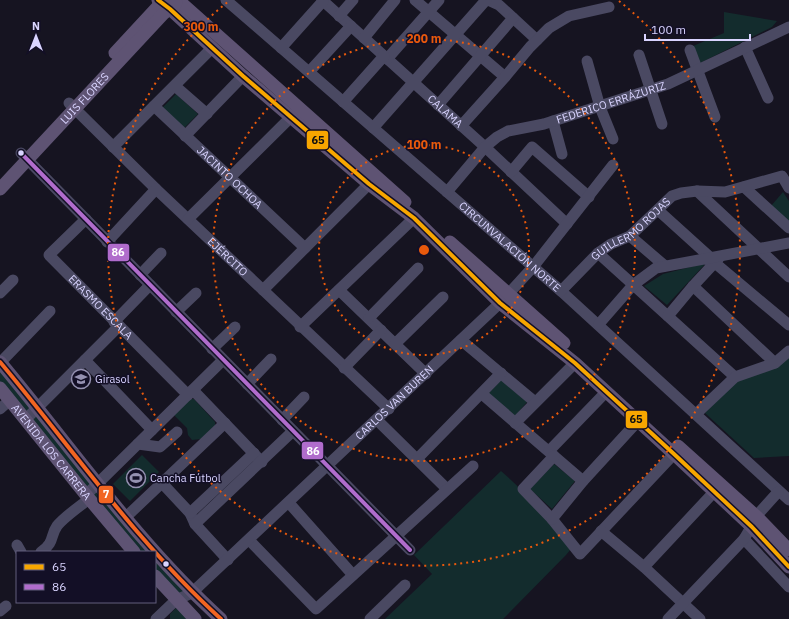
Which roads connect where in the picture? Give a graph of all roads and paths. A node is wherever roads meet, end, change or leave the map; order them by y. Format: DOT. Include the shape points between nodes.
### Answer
graph roads {
  1 [pos="226,0"];
  2 [pos="322,0"];
  3 [pos="353,0"];
  4 [pos="396,0"];
  5 [pos="415,0"];
  6 [pos="439,0"];
  7 [pos="487,0"];
  8 [pos="170,2"];
  9 [pos="501,2"];
  10 [pos="609,7"];
  11 [pos="428,12"];
  12 [pos="339,16"];
  13 [pos="513,18"];
  14 [pos="351,26"];
  15 [pos="789,27"];
  16 [pos="455,36"];
  17 [pos="364,38"];
  18 [pos="537,40"];
  19 [pos="745,47"];
  20 [pos="212,48"];
  21 [pos="281,48"];
  22 [pos="690,50"];
  23 [pos="639,54"];
  24 [pos="386,57"];
  25 [pos="481,57"];
  26 [pos="587,61"];
  27 [pos="698,70"];
  28 [pos="309,72"];
  29 [pos="243,76"];
  30 [pos="506,77"];
  31 [pos="414,83"];
  32 [pos="175,86"];
  33 [pos="651,90"];
  34 [pos="768,98"];
  35 [pos="343,102"];
  36 [pos="438,105"];
  37 [pos="72,106"];
  38 [pos="154,106"];
  39 [pos="600,107"];
  40 [pos="206,114"];
  41 [pos="291,117"];
  42 [pos="715,117"];
  43 [pos="553,121"];
  44 [pos="662,124"];
  45 [pos="461,126"];
  46 [pos="373,128"];
  47 [pos="186,136"];
  48 [pos="613,139"];
  49 [pos="113,147"];
  50 [pos="485,147"];
  51 [pos="562,154"];
  52 [pos="24,156"];
  53 [pos="613,165"];
  54 [pos="511,172"];
  55 [pos="0,175"];
  56 [pos="230,177"];
  57 [pos="369,184"];
  58 [pos="744,187"];
  59 [pos="789,188"];
  60 [pos="0,189"];
  61 [pos="156,189"];
  62 [pos="697,191"];
  63 [pos="447,192"];
  64 [pos="589,197"];
  65 [pos="659,211"];
  66 [pos="414,218"];
  67 [pos="86,219"];
  68 [pos="188,219"];
  69 [pos="567,224"];
  70 [pos="789,228"];
  71 [pos="630,236"];
  72 [pos="107,242"];
  73 [pos="789,243"];
  74 [pos="305,248"];
  75 [pos="758,249"];
  76 [pos="160,253"];
  77 [pos="598,253"];
  78 [pos="714,259"];
  79 [pos="665,266"];
  80 [pos="533,267"];
  81 [pos="418,268"];
  82 [pos="140,275"];
  83 [pos="789,277"];
  84 [pos="13,280"];
  85 [pos="633,284"];
  86 [pos="150,285"];
  87 [pos="693,286"];
  88 [pos="263,290"];
  89 [pos="339,290"];
  90 [pos="561,291"];
  91 [pos="1,292"];
  92 [pos="196,293"];
  93 [pos="443,297"];
  94 [pos="504,298"];
  95 [pos="50,311"];
  96 [pos="176,312"];
  97 [pos="668,316"];
  98 [pos="369,318"];
  99 [pos="116,324"];
  100 [pos="599,324"];
  101 [pos="789,325"];
  102 [pos="235,327"];
  103 [pos="300,327"];
  104 [pos="381,330"];
  105 [pos="461,340"];
  106 [pos="395,344"];
  107 [pos="212,349"];
  108 [pos="789,351"];
  109 [pos="271,359"];
  110 [pos="85,360"];
  111 [pos="223,360"];
  112 [pos="0,362"];
  113 [pos="575,363"];
  114 [pos="775,363"];
  115 [pos="344,368"];
  116 [pos="501,373"];
  117 [pos="426,374"];
  118 [pos="735,377"];
  119 [pos="247,384"];
  120 [pos="0,388"];
  121 [pos="190,392"];
  122 [pos="606,392"];
  123 [pos="482,394"];
  124 [pos="304,397"];
  125 [pos="10,400"];
  126 [pos="535,402"];
  127 [pos="38,408"];
  128 [pos="0,409"];
  129 [pos="389,409"];
  130 [pos="696,414"];
  131 [pos="25,420"];
  132 [pos="282,420"];
  133 [pos="377,420"];
  134 [pos="638,421"];
  135 [pos="225,423"];
  136 [pos="515,423"];
  137 [pos="152,430"];
  138 [pos="292,431"];
  139 [pos="177,432"];
  140 [pos="138,444"];
  141 [pos="254,453"];
  142 [pos="551,454"];
  143 [pos="674,454"];
  144 [pos="417,459"];
  145 [pos="262,462"];
  146 [pos="472,466"];
  147 [pos="328,467"];
  148 [pos="583,481"];
  149 [pos="98,483"];
  150 [pos="162,483"];
  151 [pos="447,489"];
  152 [pos="714,492"];
  153 [pos="778,492"];
  154 [pos="87,497"];
  155 [pos="789,500"];
  156 [pos="289,503"];
  157 [pos="190,513"];
  158 [pos="126,517"];
  159 [pos="552,519"];
  160 [pos="754,522"];
  161 [pos="196,524"];
  162 [pos="600,531"];
  163 [pos="396,536"];
  164 [pos="744,539"];
  165 [pos="249,540"];
  166 [pos="410,550"];
  167 [pos="789,550"];
  168 [pos="42,551"];
  169 [pos="133,551"];
  170 [pos="156,551"];
  171 [pos="156,552"];
  172 [pos="228,560"];
  173 [pos="644,567"];
  174 [pos="789,567"];
  175 [pos="353,575"];
  176 [pos="156,577"];
  177 [pos="405,585"];
  178 [pos="789,587"];
  179 [pos="192,593"];
  180 [pos="176,600"];
  181 [pos="683,603"];
  182 [pos="159,618"];
  183 [pos="195,619"];
  184 [pos="221,619"];
  185 [pos="370,619"];
  186 [pos="668,619"];
  187 [pos="700,619"];
  1 -- 21 [label="street, CIRCUNVALACIÓN NORTE"];
  2 -- 12 [label="street, CALAMA"];
  2 -- 21 [label="street"];
  3 -- 12 [label="street"];
  4 -- 17 [label="street"];
  5 -- 11 [label="street"];
  6 -- 11 [label="street"];
  7 -- 9 [label="street"];
  7 -- 16 [label="street"];
  8 -- 20 [label="main road"];
  8 -- 37 [label="main road, LUIS FLORES"];
  8 -- 94 [label="main road"];
  9 -- 13 [label="street"];
  10 -- 18 [label="street" via="569,16 549,28"];
  11 -- 16 [label="street"];
  11 -- 24 [label="street"];
  12 -- 14 [label="street, CALAMA"];
  13 -- 18 [label="street"];
  13 -- 25 [label="street"];
  14 -- 17 [label="street, CALAMA"];
  14 -- 28 [label="street"];
  15 -- 19 [label="street, FEDERICO ERRÁZURIZ"];
  16 -- 25 [label="street"];
  16 -- 31 [label="street"];
  17 -- 24 [label="street, CALAMA"];
  18 -- 30 [label="street"];
  19 -- 27 [label="street, FEDERICO ERRÁZURIZ"];
  19 -- 34 [label="street"];
  20 -- 29 [label="main road"];
  20 -- 32 [label="street"];
  21 -- 28 [label="street, CIRCUNVALACIÓN NORTE"];
  22 -- 27 [label="street"];
  23 -- 33 [label="street"];
  24 -- 31 [label="street, CALAMA"];
  24 -- 35 [label="street"];
  25 -- 30 [label="street"];
  25 -- 36 [label="street"];
  26 -- 39 [label="street"];
  27 -- 33 [label="street, FEDERICO ERRÁZURIZ"];
  27 -- 42 [label="street"];
  28 -- 35 [label="street, CIRCUNVALACIÓN NORTE"];
  29 -- 40 [label="street"];
  29 -- 41 [label="main road"];
  30 -- 45 [label="street"];
  31 -- 36 [label="street, CALAMA"];
  31 -- 46 [label="street"];
  32 -- 38 [label="street"];
  32 -- 40 [label="street"];
  33 -- 39 [label="street, FEDERICO ERRÁZURIZ"];
  33 -- 44 [label="street"];
  35 -- 46 [label="street, CIRCUNVALACIÓN NORTE"];
  36 -- 45 [label="street, CALAMA"];
  37 -- 49 [label="street, EJÉRCITO"];
  37 -- 52 [label="main road, LUIS FLORES"];
  38 -- 47 [label="street, JACINTO OCHOA"];
  38 -- 49 [label="street"];
  39 -- 43 [label="street, FEDERICO ERRÁZURIZ"];
  39 -- 48 [label="street"];
  40 -- 47 [label="street"];
  41 -- 56 [label="street"];
  41 -- 57 [label="main road"];
  43 -- 50 [label="street, FEDERICO ERRÁZURIZ" via="508,131"];
  43 -- 51 [label="street"];
  45 -- 50 [label="street, CALAMA"];
  46 -- 63 [label="street, CIRCUNVALACIÓN NORTE"];
  47 -- 56 [label="street, JACINTO OCHOA"];
  49 -- 61 [label="street, EJÉRCITO"];
  50 -- 54 [label="street, CALAMA"];
  50 -- 63 [label="street, FEDERICO ERRÁZURIZ"];
  52 -- 55 [label="main road, LUIS FLORES"];
  52 -- 60 [label="main road, LUIS FLORES"];
  52 -- 67 [label="street"];
  53 -- 64 [label="street, CARLOS VAN BUREN"];
  54 -- 64 [label="street" via="532,147"];
  54 -- 69 [label="street, CALAMA"];
  56 -- 68 [label="street"];
  56 -- 74 [label="street, JACINTO OCHOA"];
  57 -- 66 [label="main road"];
  57 -- 74 [label="street"];
  58 -- 59 [label="street, GUILLERMO ROJAS" via="782,176"];
  58 -- 62 [label="street, GUILLERMO ROJAS" via="725,192"];
  58 -- 70 [label="street"];
  61 -- 68 [label="street, EJÉRCITO"];
  61 -- 72 [label="street"];
  62 -- 65 [label="street, GUILLERMO ROJAS" via="672,196"];
  62 -- 75 [label="street"];
  63 -- 80 [label="street, CIRCUNVALACIÓN NORTE"];
  64 -- 69 [label="street, CARLOS VAN BUREN"];
  65 -- 71 [label="street, GUILLERMO ROJAS"];
  65 -- 78 [label="street"];
  66 -- 89 [label="street"];
  66 -- 94 [label="main road"];
  67 -- 72 [label="street"];
  67 -- 99 [label="street, ERASMO ESCALA" via="49,255"];
  68 -- 88 [label="street, EJÉRCITO"];
  69 -- 80 [label="street, CARLOS VAN BUREN"];
  71 -- 77 [label="street, GUILLERMO ROJAS"];
  71 -- 79 [label="street"];
  72 -- 82 [label="street"];
  73 -- 75 [label="street"];
  74 -- 88 [label="street"];
  75 -- 78 [label="street"];
  75 -- 83 [label="street"];
  76 -- 82 [label="street"];
  77 -- 85 [label="street"];
  77 -- 90 [label="street, GUILLERMO ROJAS"];
  78 -- 79 [label="street"];
  78 -- 87 [label="street"];
  78 -- 101 [label="street"];
  79 -- 85 [label="street" via="656,268"];
  80 -- 90 [label="street, CIRCUNVALACIÓN NORTE"];
  80 -- 94 [label="street, CARLOS VAN BUREN"];
  81 -- 98 [label="street"];
  82 -- 86 [label="street"];
  84 -- 91 [label="street"];
  85 -- 97 [label="street"];
  85 -- 100 [label="street"];
  86 -- 96 [label="street"];
  86 -- 99 [label="street"];
  87 -- 97 [label="street"];
  87 -- 114 [label="street"];
  88 -- 103 [label="street, EJÉRCITO"];
  89 -- 98 [label="street"];
  89 -- 103 [label="street"];
  90 -- 100 [label="street, CIRCUNVALACIÓN NORTE"];
  92 -- 96 [label="street"];
  93 -- 106 [label="street"];
  94 -- 105 [label="street, CARLOS VAN BUREN"];
  94 -- 113 [label="main road"];
  94 -- 160 [label="main road"];
  95 -- 112 [label="street"];
  96 -- 107 [label="street"];
  97 -- 118 [label="street"];
  98 -- 104 [label="street"];
  99 -- 110 [label="street"];
  99 -- 121 [label="street, ERASMO ESCALA"];
  100 -- 130 [label="street, CIRCUNVALACIÓN NORTE"];
  102 -- 107 [label="street"];
  103 -- 115 [label="street, EJÉRCITO"];
  104 -- 106 [label="street"];
  104 -- 115 [label="street"];
  105 -- 116 [label="street"];
  105 -- 117 [label="street, CARLOS VAN BUREN"];
  106 -- 117 [label="street"];
  107 -- 111 [label="street"];
  108 -- 114 [label="street"];
  109 -- 119 [label="street"];
  110 -- 127 [label="street"];
  110 -- 137 [label="street"];
  111 -- 119 [label="street"];
  111 -- 121 [label="street"];
  112 -- 127 [label="main road, AVENIDA LOS CARRERA"];
  113 -- 122 [label="main road"];
  113 -- 126 [label="street"];
  114 -- 118 [label="street"];
  115 -- 129 [label="street, EJÉRCITO"];
  116 -- 123 [label="street"];
  116 -- 126 [label="street"];
  117 -- 129 [label="street, CARLOS VAN BUREN"];
  118 -- 130 [label="street"];
  119 -- 132 [label="street"];
  120 -- 125 [label="main road, AVENIDA LOS CARRERA"];
  121 -- 135 [label="street, ERASMO ESCALA"];
  121 -- 137 [label="street"];
  122 -- 134 [label="main road"];
  122 -- 142 [label="street"];
  123 -- 136 [label="street"];
  123 -- 144 [label="street"];
  124 -- 132 [label="street"];
  125 -- 128 [label="street"];
  125 -- 131 [label="main road, AVENIDA LOS CARRERA"];
  126 -- 136 [label="street"];
  127 -- 131 [label="street"];
  127 -- 149 [label="main road, AVENIDA LOS CARRERA"];
  129 -- 133 [label="street, CARLOS VAN BUREN"];
  130 -- 153 [label="street, CIRCUNVALACIÓN NORTE"];
  131 -- 154 [label="main road, AVENIDA LOS CARRERA"];
  132 -- 138 [label="street"];
  133 -- 144 [label="street"];
  133 -- 147 [label="street, CARLOS VAN BUREN"];
  134 -- 143 [label="main road"];
  134 -- 148 [label="street"];
  135 -- 141 [label="street, ERASMO ESCALA"];
  135 -- 150 [label="street"];
  136 -- 142 [label="street"];
  137 -- 140 [label="street"];
  138 -- 145 [label="street"];
  138 -- 147 [label="street"];
  139 -- 140 [label="street" via="160,447"];
  140 -- 149 [label="street"];
  141 -- 145 [label="street, ERASMO ESCALA"];
  141 -- 157 [label="street"];
  142 -- 148 [label="street"];
  142 -- 159 [label="street" via="523,489"];
  143 -- 152 [label="main road"];
  143 -- 162 [label="street"];
  144 -- 151 [label="street"];
  145 -- 161 [label="street"];
  146 -- 151 [label="street"];
  147 -- 156 [label="street, CARLOS VAN BUREN"];
  147 -- 163 [label="street"];
  148 -- 159 [label="street"];
  149 -- 154 [label="street"];
  149 -- 158 [label="main road, AVENIDA LOS CARRERA"];
  150 -- 157 [label="street"];
  150 -- 158 [label="street"];
  151 -- 163 [label="street"];
  152 -- 160 [label="main road"];
  152 -- 173 [label="street"];
  153 -- 155 [label="street, CIRCUNVALACIÓN NORTE"];
  153 -- 160 [label="street"];
  154 -- 168 [label="street" via="57,526 53,540"];
  154 -- 169 [label="main road, AVENIDA LOS CARRERA"];
  156 -- 165 [label="street, CARLOS VAN BUREN"];
  156 -- 175 [label="street"];
  157 -- 161 [label="street"];
  158 -- 170 [label="main road, AVENIDA LOS CARRERA"];
  159 -- 162 [label="street" via="580,554"];
  160 -- 164 [label="street"];
  160 -- 167 [label="main road"];
  160 -- 174 [label="main road"];
  161 -- 172 [label="street"];
  162 -- 173 [label="street"];
  163 -- 166 [label="street"];
  163 -- 175 [label="street"];
  164 -- 178 [label="street"];
  164 -- 181 [label="street"];
  165 -- 172 [label="street, CARLOS VAN BUREN"];
  165 -- 175 [label="street" via="316,609"];
  171 -- 179 [label="main road, AVENIDA LOS CARRERA"];
  172 -- 179 [label="street, CARLOS VAN BUREN"];
  173 -- 181 [label="street"];
  176 -- 180 [label="main road"];
  177 -- 185 [label="street"];
  179 -- 180 [label="street, CARLOS VAN BUREN"];
  179 -- 184 [label="main road, AVENIDA LOS CARRERA"];
  180 -- 182 [label="street, CARLOS VAN BUREN"];
  180 -- 183 [label="main road"];
  181 -- 186 [label="street"];
  181 -- 187 [label="street"];
}
